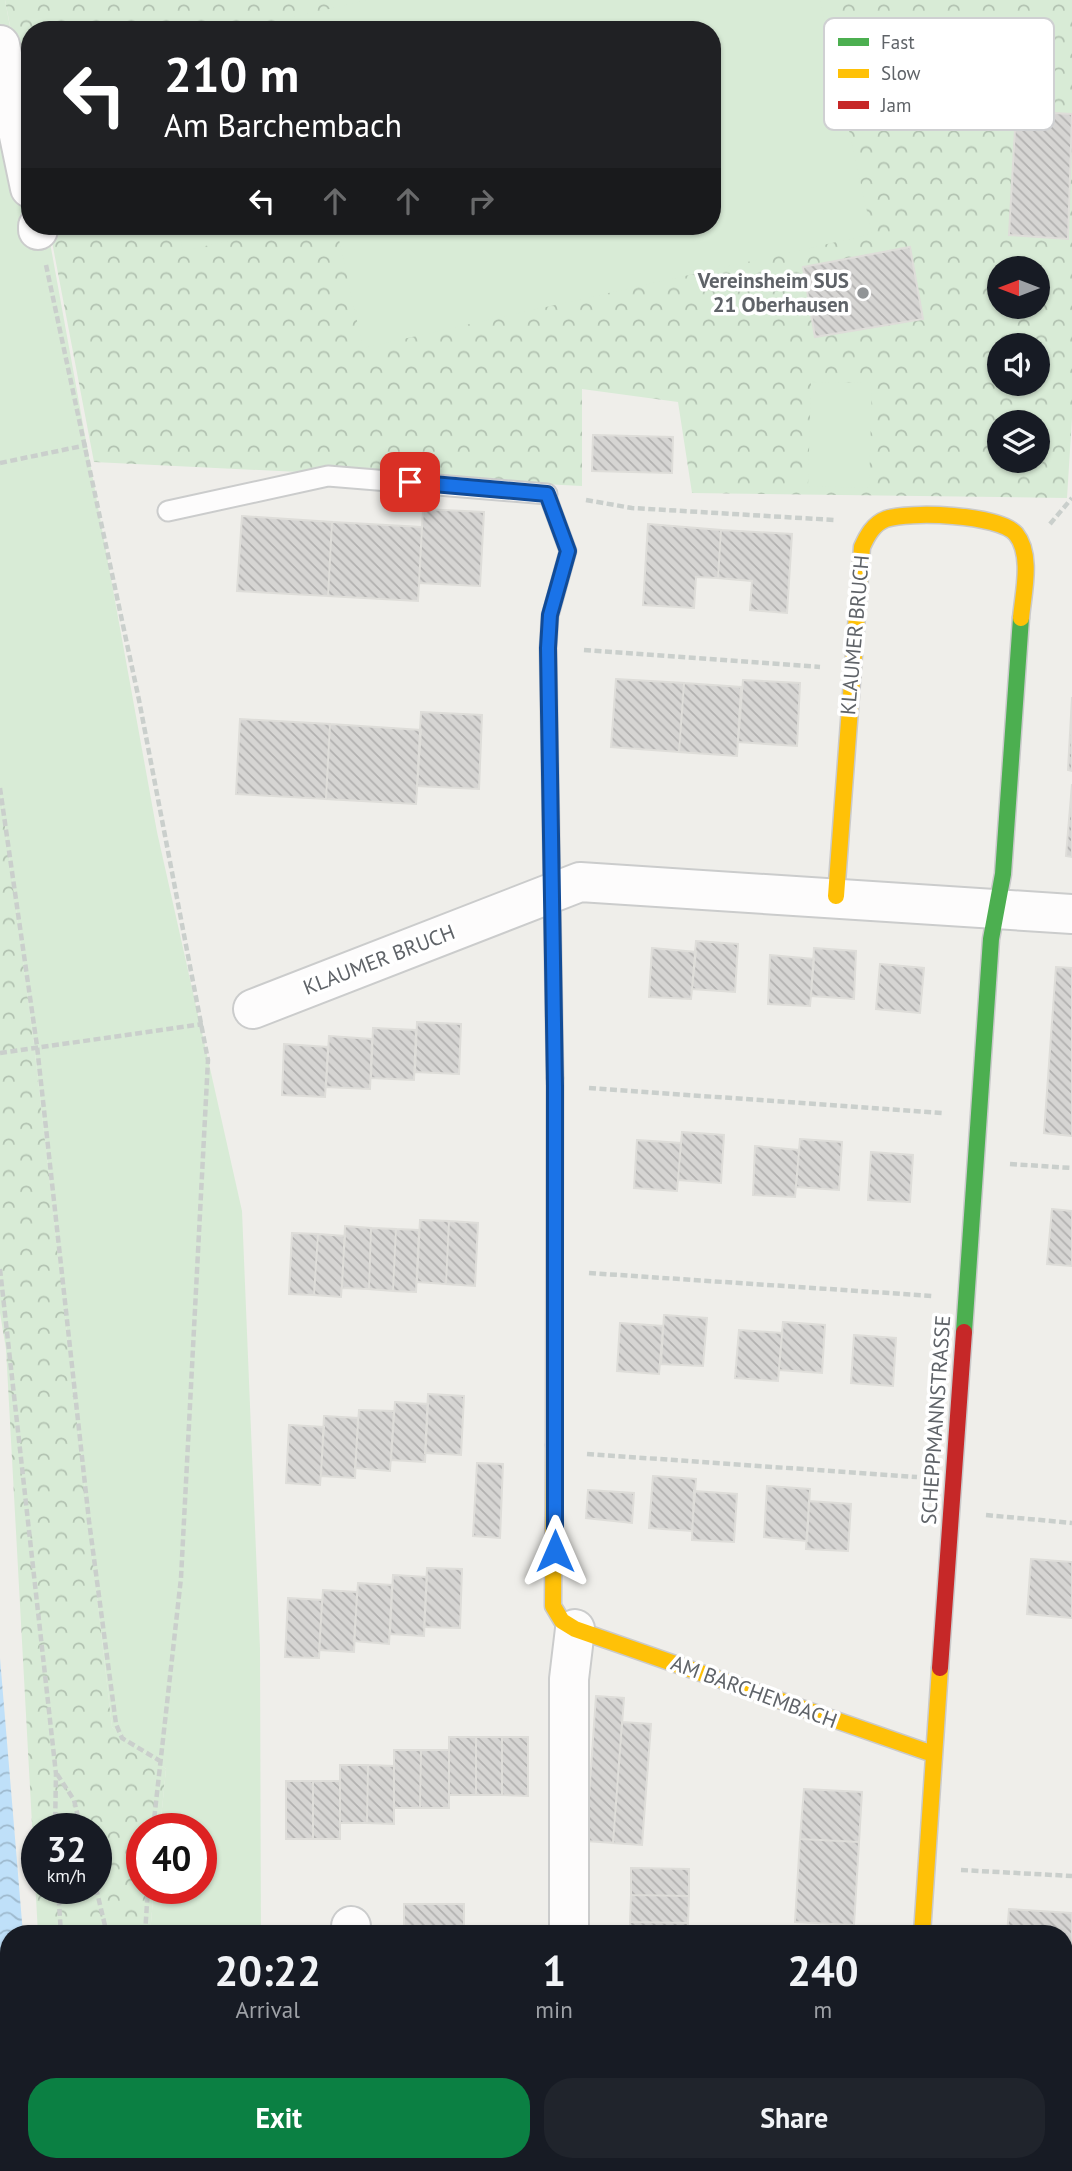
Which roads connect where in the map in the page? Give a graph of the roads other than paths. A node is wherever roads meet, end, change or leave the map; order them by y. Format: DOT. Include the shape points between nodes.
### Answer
graph roads {
  1 [pos="0,45"];
  2 [pos="21,145"];
  3 [pos="547,494"];
  4 [pos="168,511"];
  5 [pos="552,892"];
  6 [pos="836,896"];
  7 [pos="996,910"];
  8 [pos="1072,914"];
  9 [pos="253,1009"];
  10 [pos="575,1629"];
  11 [pos="933,1754"];
  12 [pos="569,1925"];
  13 [pos="922,1925"];
  1 -- 2 [label="street"];
  3 -- 4 [label="lane" via="328,476"];
  3 -- 5 [label="street" via="568,551 550,615 548,648"];
  5 -- 6 [label="street, KLAUMER BRUCH" via="580,882"];
  5 -- 9 [label="street, KLAUMER BRUCH"];
  5 -- 10 [label="street" via="553,1606 562,1621"];
  6 -- 7 [label="street, KLAUMER BRUCH"];
  6 -- 7 [label="street, KLAUMER BRUCH" via="862,547 878,523 905,516 988,520 1014,532 1024,555 1003,874"];
  7 -- 8 [label="street, KLAUMER BRUCH"];
  7 -- 11 [label="street, SCHEPPMANNSTRASSE"];
  10 -- 11 [label="street, AM BARCHEMBACH"];
  10 -- 12 [label="street" via="569,1679"];
  11 -- 13 [label="street, SCHEPPMANNSTRASSE"];
}
